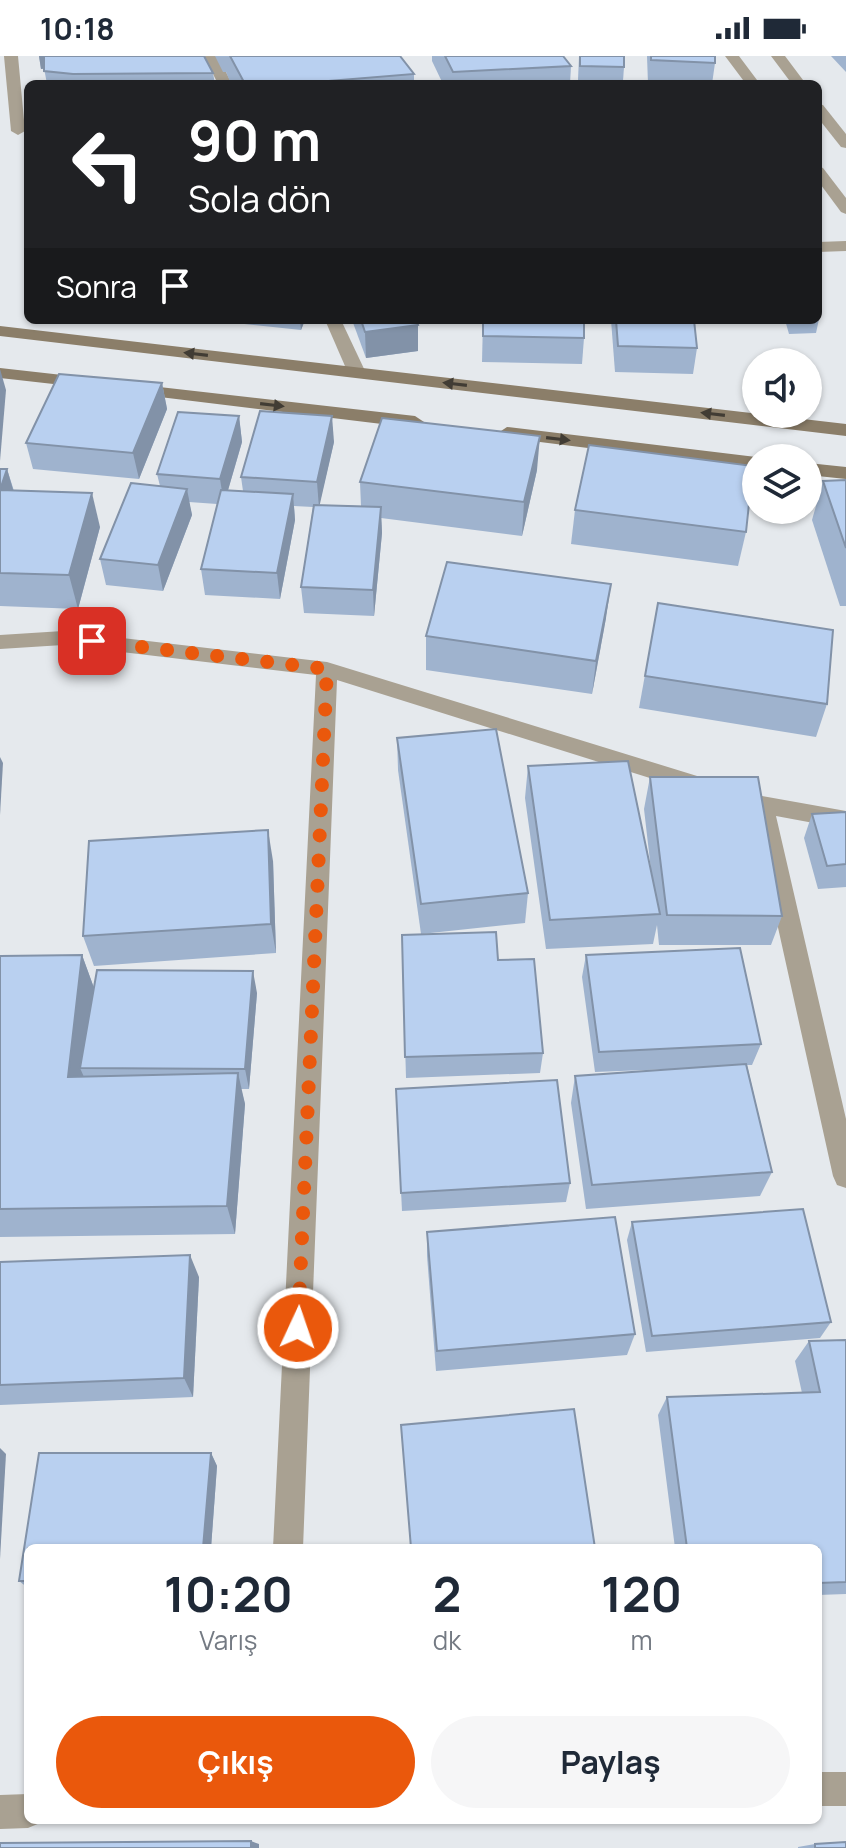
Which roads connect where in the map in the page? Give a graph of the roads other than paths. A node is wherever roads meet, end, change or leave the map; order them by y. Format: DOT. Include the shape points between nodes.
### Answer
graph roads {
  1 [pos="11,56"];
  2 [pos="211,56"];
  3 [pos="732,56"];
  4 [pos="778,56"];
  5 [pos="223,80"];
  6 [pos="750,80"];
  7 [pos="796,80"];
  8 [pos="822,113"];
  9 [pos="23,131"];
  10 [pos="0,132"];
  11 [pos="846,144"];
  12 [pos="822,176"];
  13 [pos="846,209"];
  14 [pos="846,246"];
  15 [pos="822,247"];
  16 [pos="335,324"];
  17 [pos="0,331"];
  18 [pos="0,373"];
  19 [pos="357,373"];
  20 [pos="440,425"];
  21 [pos="846,430"];
  22 [pos="487,431"];
  23 [pos="742,461"];
  24 [pos="822,470"];
  25 [pos="846,473"];
  26 [pos="0,642"];
  27 [pos="327,669"];
  28 [pos="762,805"];
  29 [pos="846,820"];
  30 [pos="846,1176"];
  31 [pos="288,1544"];
  32 [pos="822,1789"];
  33 [pos="846,1789"];
  34 [pos="24,1811"];
  35 [pos="0,1812"];
  1 -- 9 [label="street"];
  2 -- 5 [label="street"];
  3 -- 6 [label="street"];
  4 -- 7 [label="street"];
  8 -- 11 [label="street"];
  9 -- 10 [label="street"];
  12 -- 13 [label="street"];
  14 -- 15 [label="street"];
  16 -- 19 [label="street"];
  19 -- 17 [label="main road, one-way"];
  18 -- 20 [label="main road, one-way"];
  21 -- 19 [label="main road, one-way"];
  22 -- 23 [label="main road, one-way"];
  24 -- 25 [label="main road"];
  26 -- 27 [label="street" via="63,638"];
  27 -- 28 [label="street"];
  27 -- 31 [label="street"];
  28 -- 29 [label="street"];
  28 -- 30 [label="street"];
  32 -- 33 [label="street"];
  34 -- 35 [label="street"];
}
